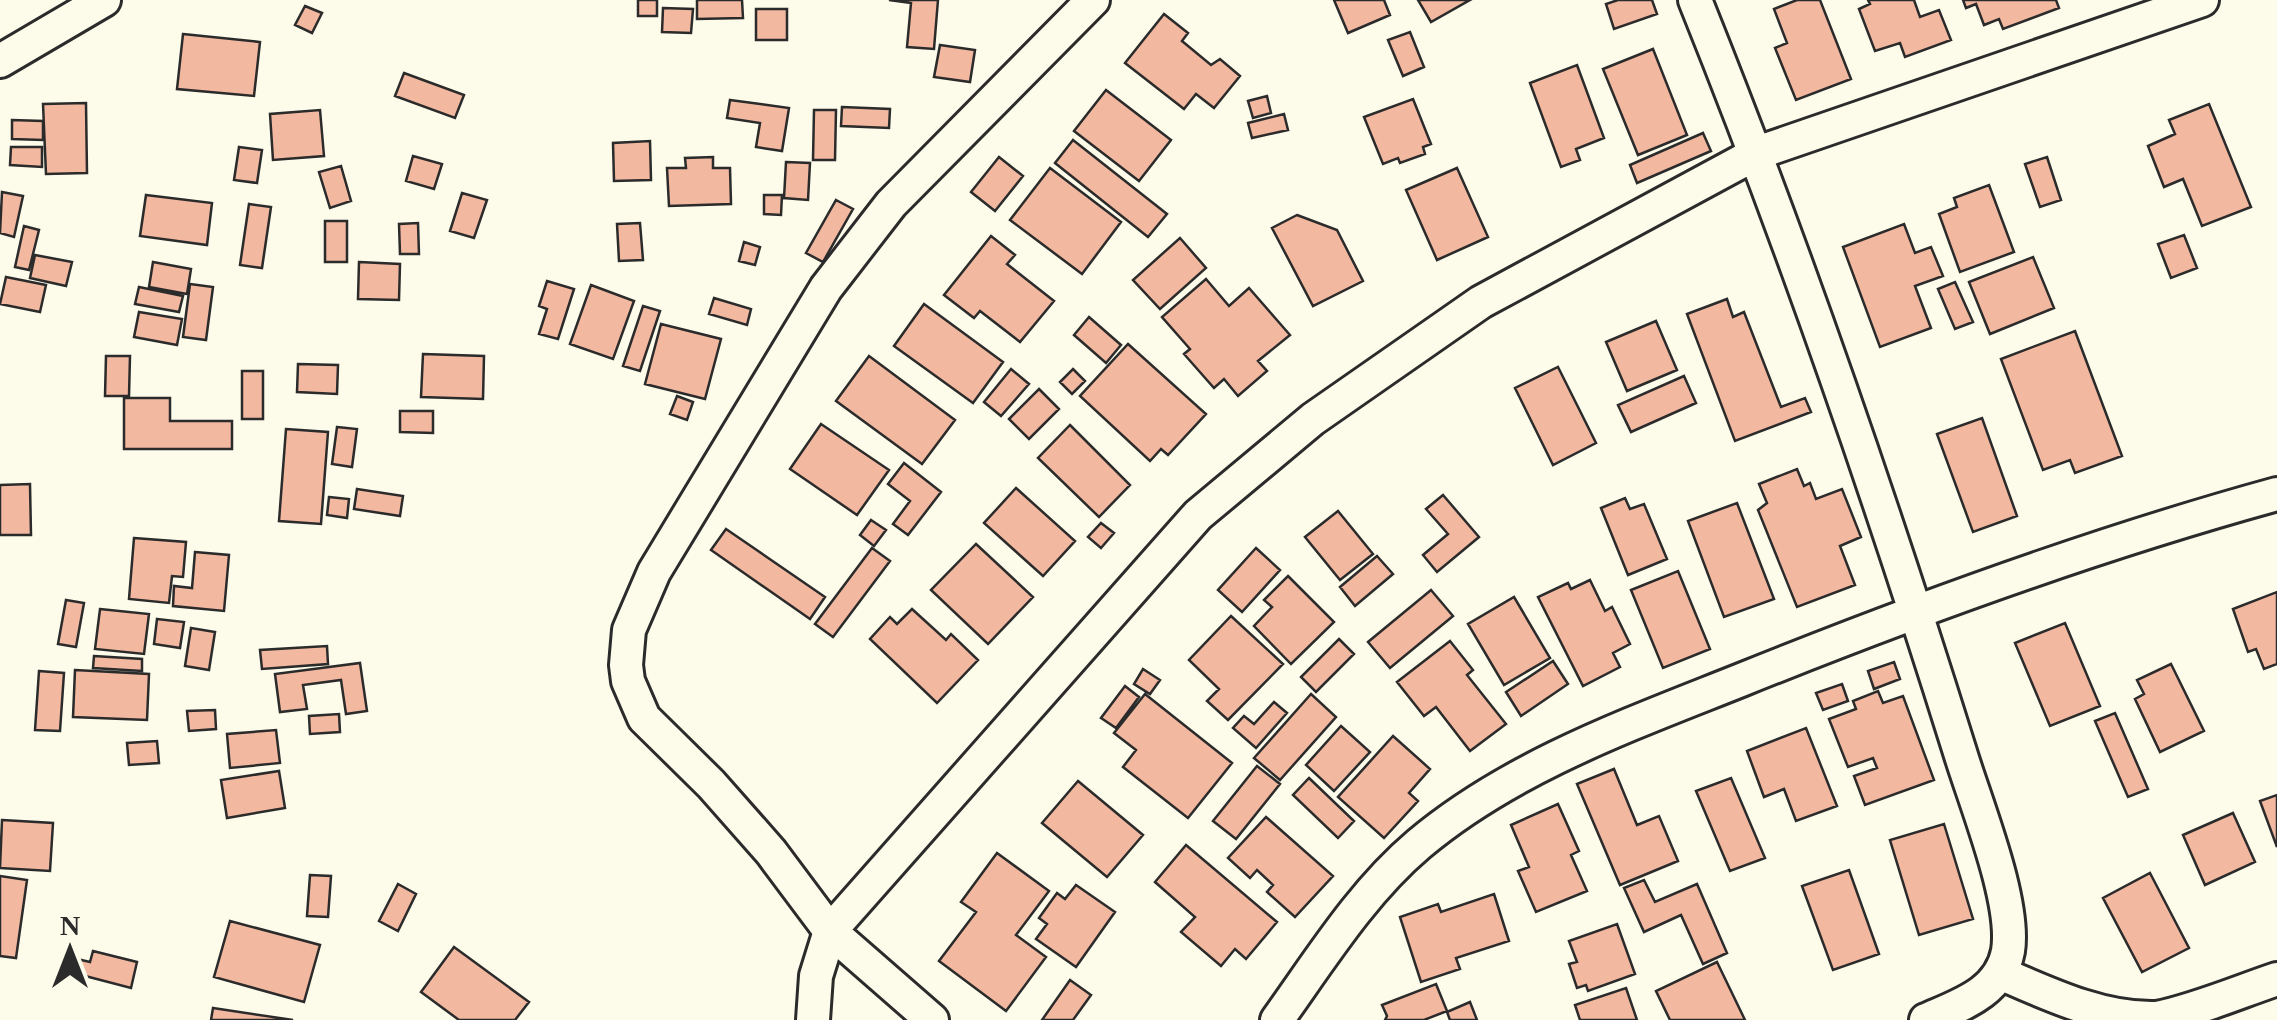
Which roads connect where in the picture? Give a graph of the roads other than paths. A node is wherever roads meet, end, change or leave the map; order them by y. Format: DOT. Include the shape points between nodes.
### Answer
graph roads {
  1 [pos="104,0"];
  2 [pos="1093,0"];
  3 [pos="1696,0"];
  4 [pos="2202,0"];
  5 [pos="0,61"];
  6 [pos="1757,152"];
  7 [pos="2277,494"];
  8 [pos="1916,611"];
  9 [pos="830,931"];
  10 [pos="2000,973"];
  11 [pos="2277,979"];
  12 [pos="813,1020"];
  13 [pos="932,1020"];
  14 [pos="1277,1020"];
  15 [pos="1926,1020"];
  1 -- 5 [label="street"];
  2 -- 9 [label="street" via="891,204 826,288 654,572 628,630 628,682 644,718 771,852"];
  3 -- 6 [label="street"];
  4 -- 6 [label="street"];
  6 -- 8 [label="street"];
  6 -- 9 [label="street" via="1482,302 1312,420 1198,514"];
  7 -- 8 [label="street"];
  8 -- 10 [label="street" via="2004,897 2008,949"];
  8 -- 14 [label="street" via="1604,735 1442,826 1380,883"];
  9 -- 12 [label="street" via="816,976"];
  9 -- 13 [label="street"];
  10 -- 11 [label="street" via="2081,1008 2130,1018 2157,1018"];
  10 -- 15 [label="street" via="1980,996"];
}
